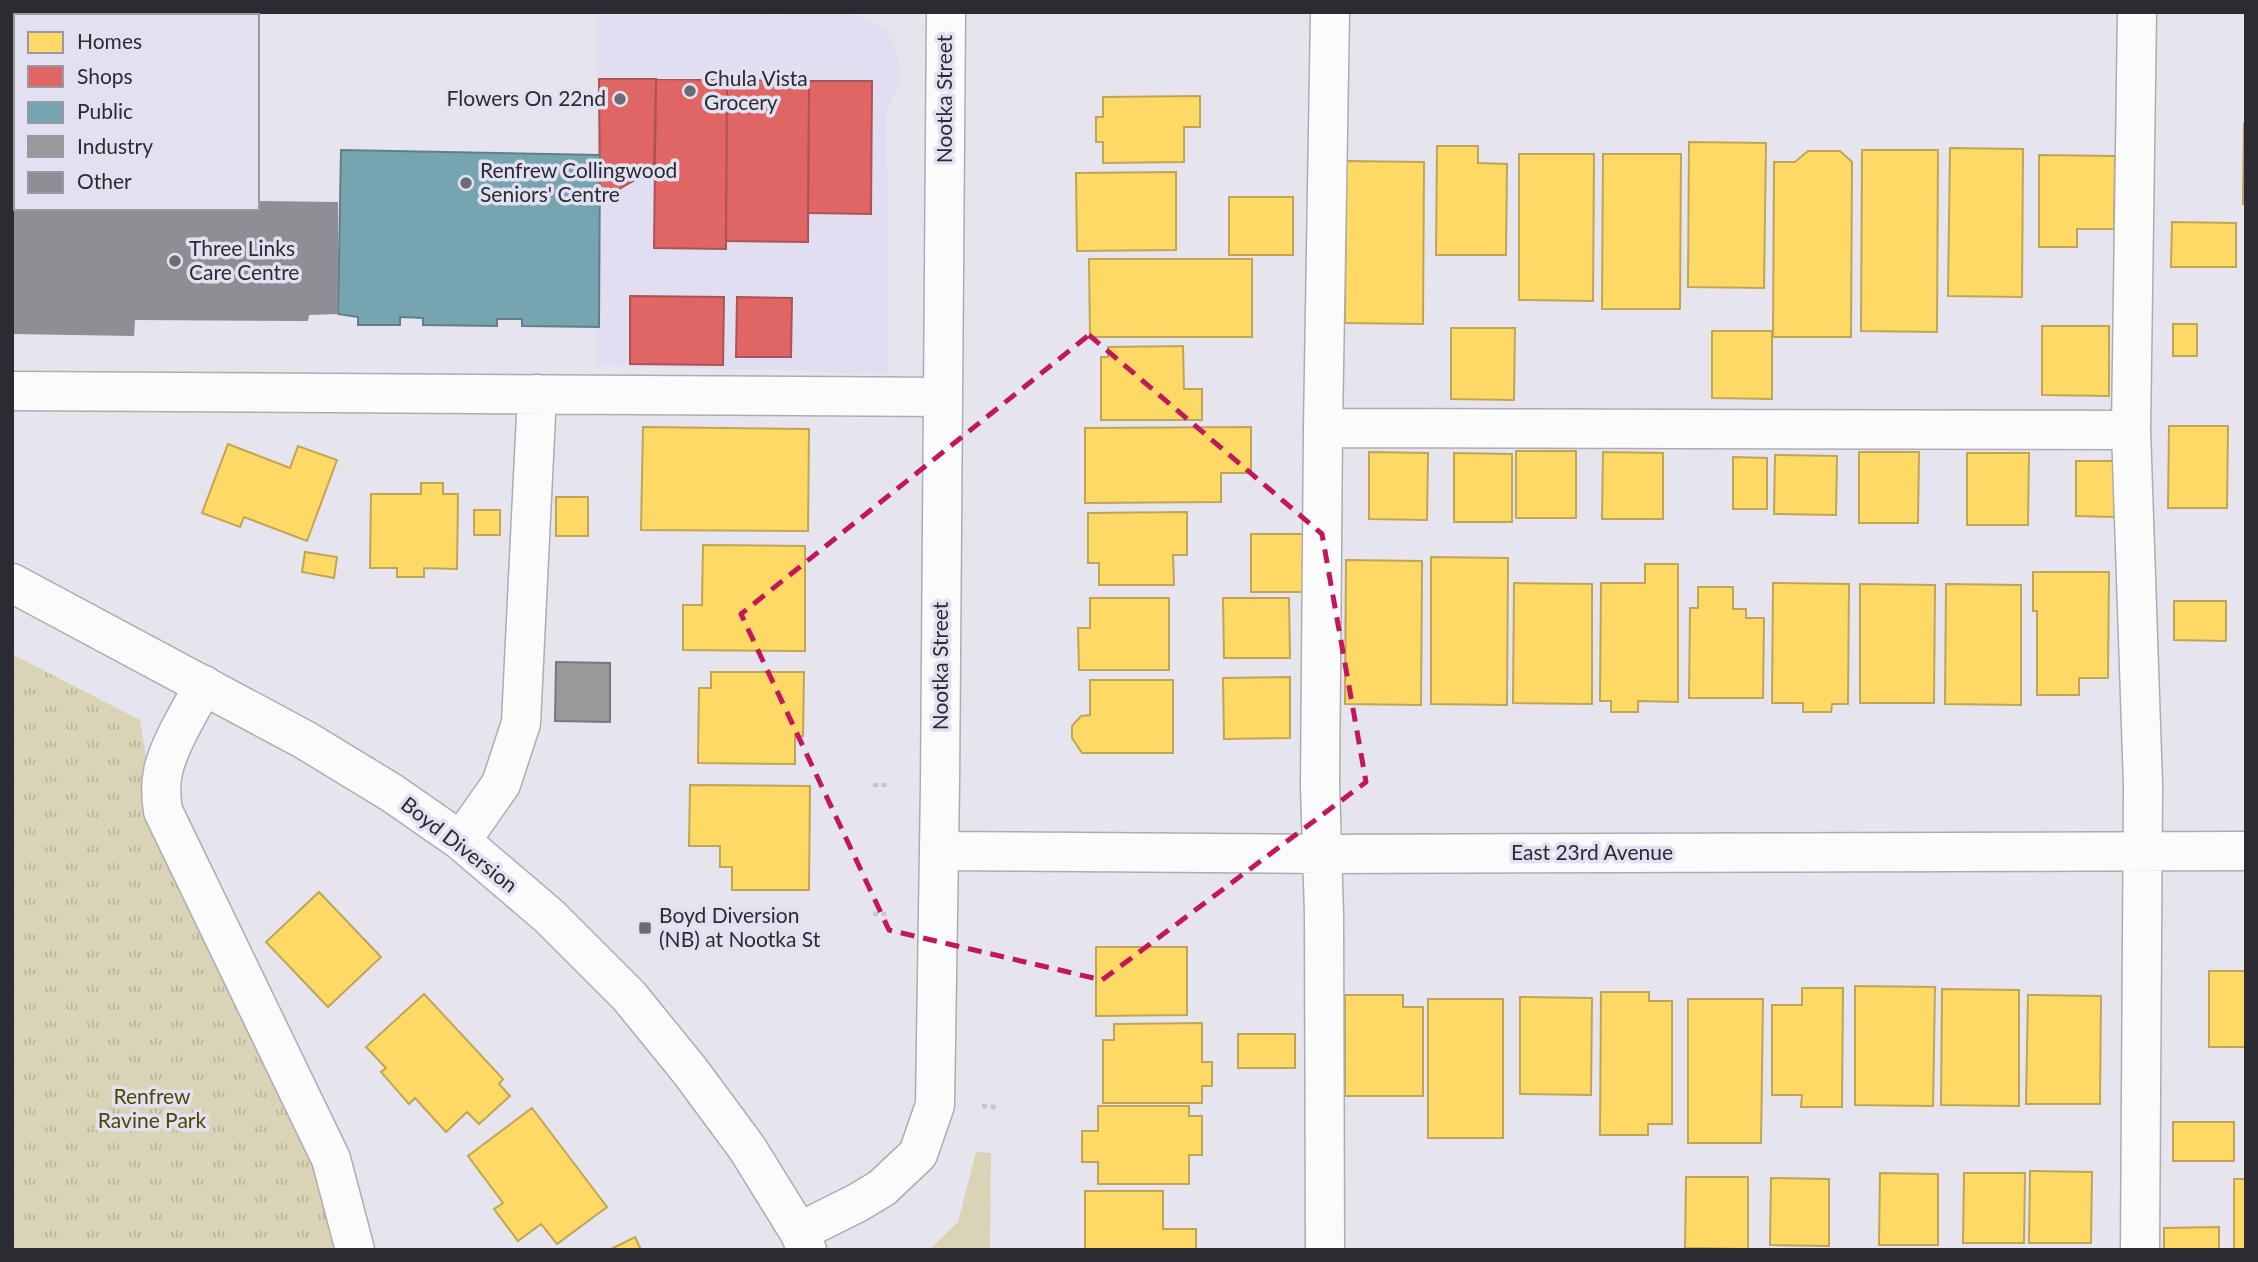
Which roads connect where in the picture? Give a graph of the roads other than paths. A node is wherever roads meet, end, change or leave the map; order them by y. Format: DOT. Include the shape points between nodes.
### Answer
graph roads {
  1 [pos="946,12"];
  2 [pos="1330,12"];
  3 [pos="2137,12"];
  4 [pos="12,391"];
  5 [pos="537,394"];
  6 [pos="943,397"];
  7 [pos="1323,428"];
  8 [pos="2131,430"];
  9 [pos="12,583"];
  10 [pos="204,685"];
  11 [pos="461,841"];
  12 [pos="2142,850"];
  13 [pos="939,851"];
  14 [pos="2246,851"];
  15 [pos="1322,854"];
  16 [pos="803,1241"];
  17 [pos="355,1250"];
  18 [pos="1325,1250"];
  19 [pos="2140,1250"];
  1 -- 6 [label="street, Nootka Street"];
  2 -- 7 [label="street"];
  3 -- 8 [label="street"];
  4 -- 5 [label="street"];
  5 -- 6 [label="street"];
  5 -- 11 [label="street" via="521,723 501,784"];
  6 -- 13 [label="street, Nootka Street"];
  7 -- 8 [label="street"];
  7 -- 15 [label="street"];
  8 -- 12 [label="street"];
  9 -- 10 [label="street, Boyd Diversion"];
  10 -- 11 [label="street, Boyd Diversion" via="392,793"];
  10 -- 17 [label="street" via="163,771 163,811 331,1159"];
  11 -- 16 [label="street, Boyd Diversion" via="549,916 629,996 747,1148"];
  12 -- 14 [label="street, East 23rd Avenue"];
  12 -- 15 [label="street, East 23rd Avenue"];
  12 -- 19 [label="street"];
  13 -- 15 [label="street, East 23rd Avenue"];
  13 -- 16 [label="street, Nootka Street" via="935,1105 918,1154 881,1188"];
  15 -- 18 [label="street"];
}
